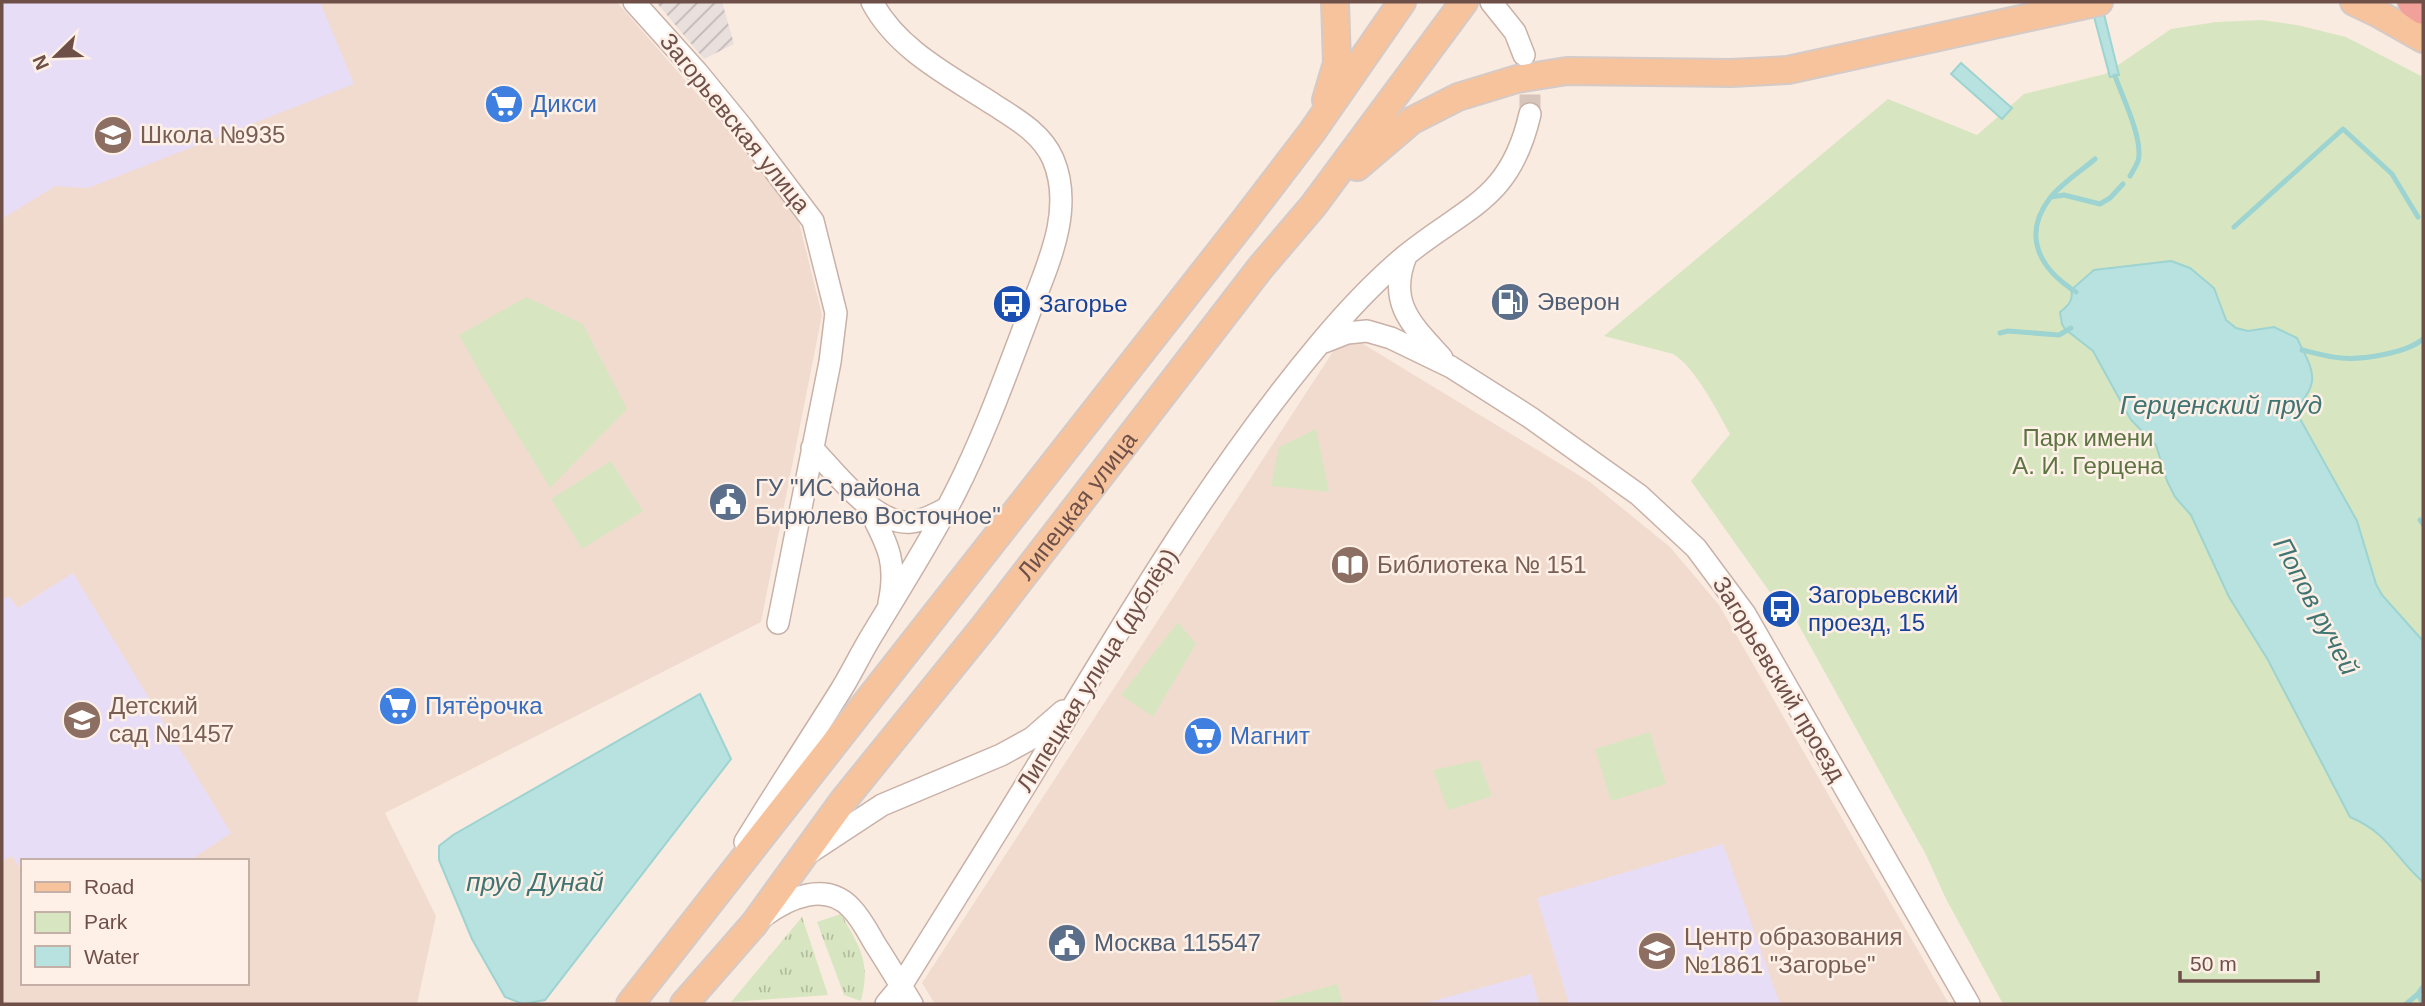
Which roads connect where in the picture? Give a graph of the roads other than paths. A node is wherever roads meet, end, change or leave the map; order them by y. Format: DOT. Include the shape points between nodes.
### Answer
graph roads {
  1 [pos="634,2"];
  2 [pos="872,2"];
  3 [pos="1335,2"];
  4 [pos="1402,2"];
  5 [pos="1464,2"];
  6 [pos="1491,2"];
  7 [pos="2099,2"];
  8 [pos="2354,2"];
  9 [pos="2413,2"];
  10 [pos="2423,9"];
  11 [pos="2423,39"];
  12 [pos="1524,55"];
  13 [pos="1530,114"];
  14 [pos="1312,132"];
  15 [pos="1313,206"];
  16 [pos="1406,255"];
  17 [pos="1320,344"];
  18 [pos="1451,367"];
  19 [pos="813,448"];
  20 [pos="867,506"];
  21 [pos="947,508"];
  22 [pos="886,612"];
  23 [pos="778,623"];
  24 [pos="1097,668"];
  25 [pos="802,858"];
  26 [pos="704,911"];
  27 [pos="754,924"];
  28 [pos="906,995"];
  29 [pos="630,1004"];
  30 [pos="684,1004"];
  31 [pos="886,1004"];
  32 [pos="1969,1004"];
  1 -- 19 [label="street, Загорьевская улица" via="742,127 813,221 836,313"];
  2 -- 21 [label="street" via="881,19 916,52 1040,138 1060,181 1057,239 987,425"];
  3 -- 14 [label="main road" via="1336,63"];
  4 -- 14 [label="main road, Липецкая улица"];
  5 -- 15 [label="main road, Липецкая улица"];
  6 -- 12 [label="street" via="1515,32"];
  7 -- 15 [label="main road" via="1788,70 1567,71 1517,79 1458,97 1411,121"];
  8 -- 11 [label="main road"];
  9 -- 10 [label="highway"];
  13 -- 16 [label="street, Липецкая улица (дублёр)" via="1519,152 1500,184"];
  14 -- 26 [label="main road, Липецкая улица"];
  15 -- 25 [label="main road, Липецкая улица"];
  16 -- 17 [label="street, Липецкая улица (дублёр)"];
  16 -- 18 [label="street" via="1398,274 1402,305 1411,325"];
  17 -- 18 [label="street" via="1367,331"];
  17 -- 24 [label="street, Липецкая улица (дублёр)" via="1218,481"];
  18 -- 32 [label="street, Загорьевский проезд" via="1639,495 1696,548 1745,614"];
  19 -- 20 [label="street"];
  19 -- 23 [label="street, Загорьевская улица"];
  20 -- 21 [label="street" via="887,518 909,523"];
  20 -- 22 [label="street" via="892,558 893,582"];
  21 -- 22 [label="street"];
  22 -- 26 [label="street"];
  24 -- 25 [label="street" via="1065,709 1032,738 881,805"];
  24 -- 28 [label="street, Липецкая улица (дублёр)"];
  25 -- 27 [label="main road, Липецкая улица"];
  26 -- 29 [label="main road, Липецкая улица"];
  27 -- 28 [label="street" via="800,896 818,893 839,899 850,907"];
  27 -- 30 [label="main road, Липецкая улица"];
  28 -- 31 [label="street, Липецкая улица (дублёр)"];
}
